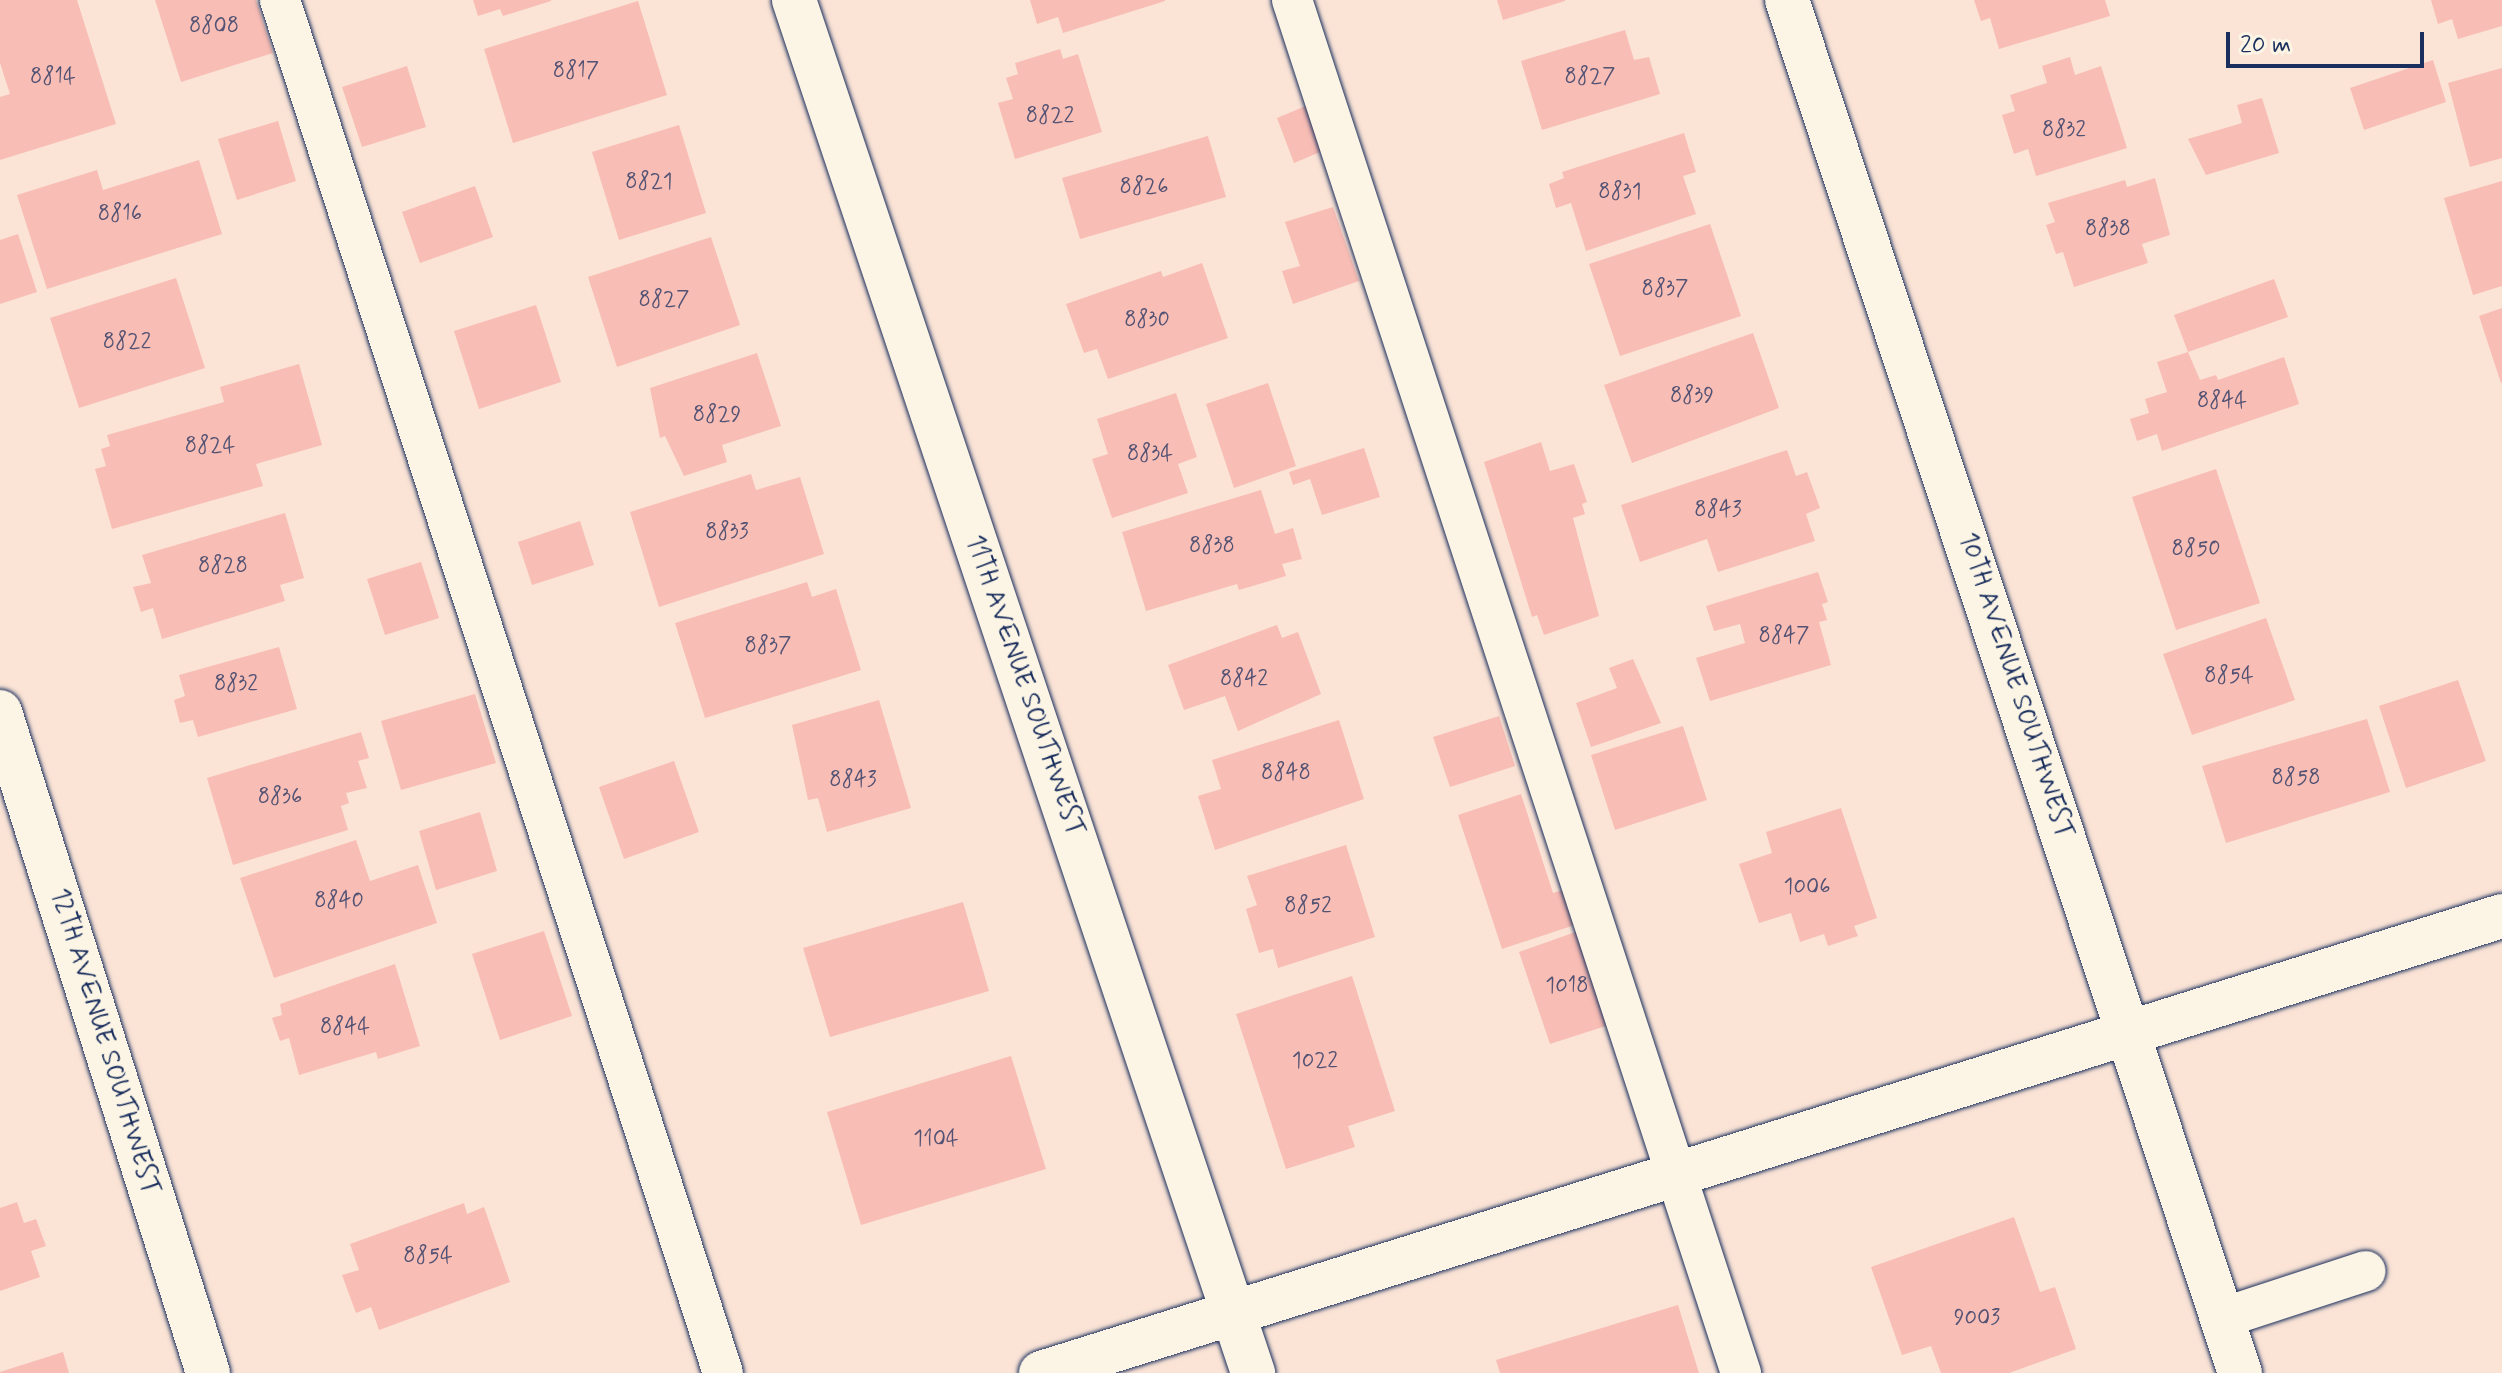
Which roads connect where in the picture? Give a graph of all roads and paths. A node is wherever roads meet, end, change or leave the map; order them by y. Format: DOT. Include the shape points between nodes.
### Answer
graph roads {
  1 [pos="280,0"];
  2 [pos="794,0"];
  3 [pos="1292,0"];
  4 [pos="1787,0"];
  5 [pos="0,712"];
  6 [pos="2502,916"];
  7 [pos="2131,1034"];
  8 [pos="1675,1174"];
  9 [pos="2366,1271"];
  10 [pos="1233,1313"];
  11 [pos="2222,1318"];
  12 [pos="208,1373"];
  13 [pos="723,1373"];
  14 [pos="1041,1373"];
  15 [pos="1253,1373"];
  16 [pos="1741,1373"];
  17 [pos="2240,1373"];
  1 -- 13 [label="lane"];
  2 -- 10 [label="street, 11TH AVENUE SOUTHWEST"];
  3 -- 8 [label="lane"];
  4 -- 7 [label="street, 10TH AVENUE SOUTHWEST"];
  5 -- 12 [label="street, 12TH AVENUE SOUTHWEST"];
  6 -- 7 [label="street"];
  7 -- 8 [label="street"];
  7 -- 11 [label="street, 10TH AVENUE SOUTHWEST"];
  8 -- 10 [label="street"];
  8 -- 16 [label="lane"];
  9 -- 11 [label="lane"];
  10 -- 14 [label="street"];
  10 -- 15 [label="street, 11TH AVENUE SOUTHWEST"];
  11 -- 17 [label="street, 10TH AVENUE SOUTHWEST"];
}
